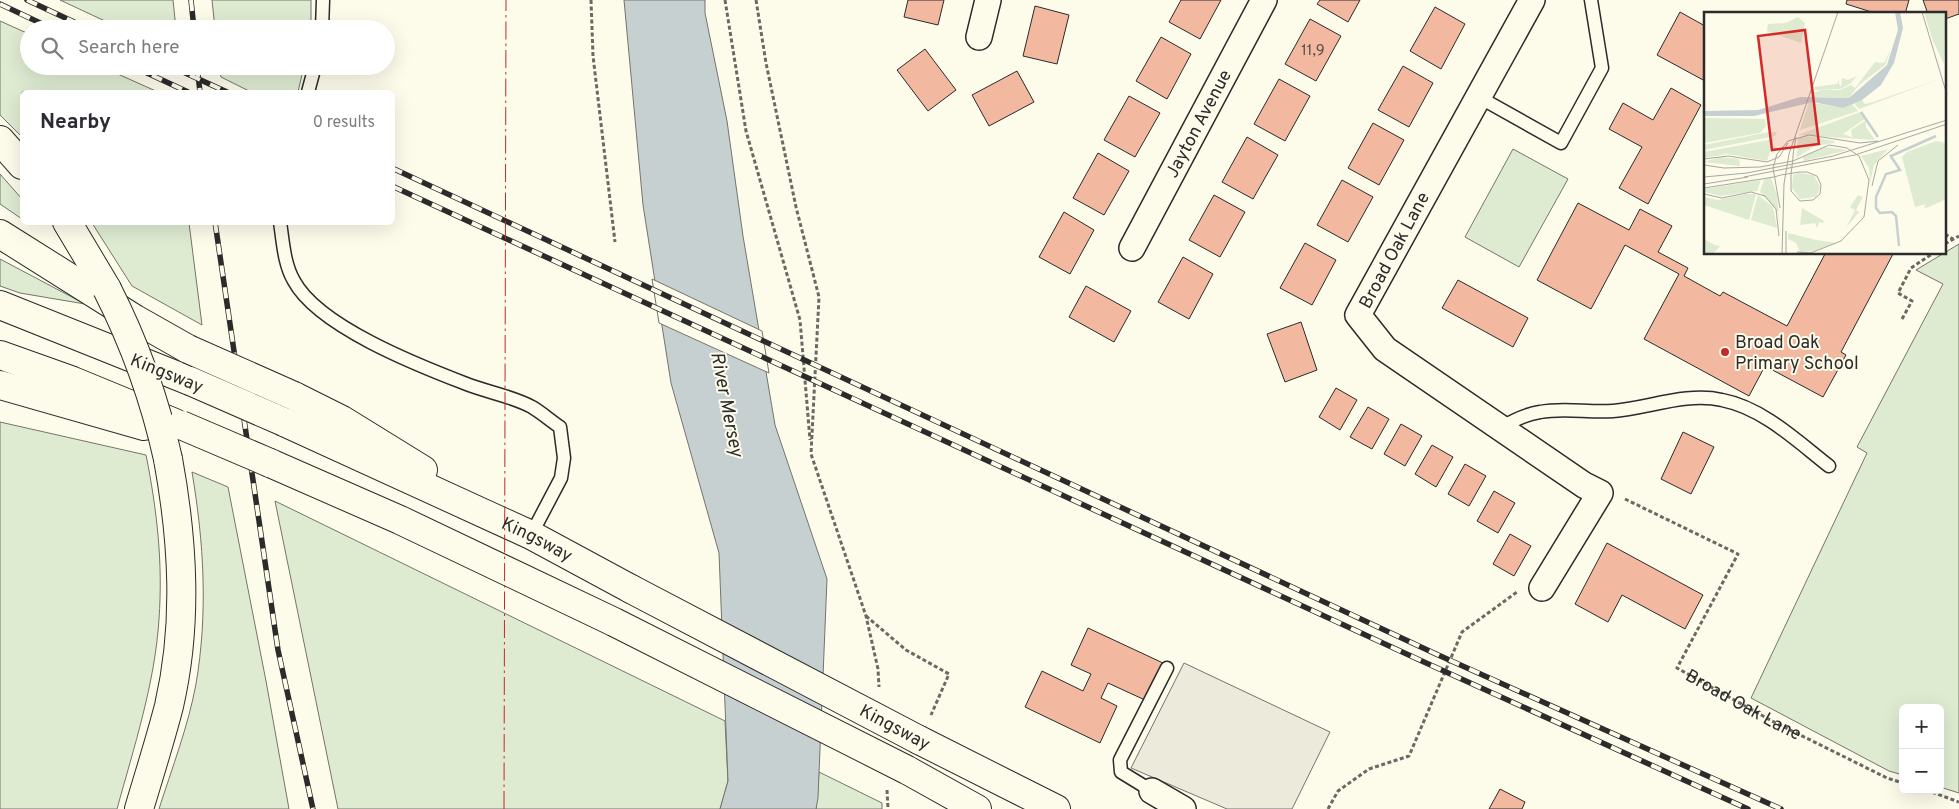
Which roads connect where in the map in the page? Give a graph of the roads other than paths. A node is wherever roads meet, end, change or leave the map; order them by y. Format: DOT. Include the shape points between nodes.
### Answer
graph roads {
  1 [pos="323,0"];
  2 [pos="988,0"];
  3 [pos="1264,0"];
  4 [pos="1532,0"];
  5 [pos="1590,0"];
  6 [pos="322,20"];
  7 [pos="979,37"];
  8 [pos="313,75"];
  9 [pos="309,90"];
  10 [pos="1477,96"];
  11 [pos="0,140"];
  12 [pos="20,163"];
  13 [pos="69,225"];
  14 [pos="280,225"];
  15 [pos="0,234"];
  16 [pos="1132,248"];
  17 [pos="0,305"];
  18 [pos="0,355"];
  19 [pos="0,385"];
  20 [pos="1502,427"];
  21 [pos="181,431"];
  22 [pos="1829,466"];
  23 [pos="526,533"];
  24 [pos="1542,588"];
  25 [pos="1168,668"];
  26 [pos="1152,792"];
  27 [pos="139,809"];
  28 [pos="977,809"];
  29 [pos="1056,809"];
  30 [pos="1184,809"];
  1 -- 6 [label="lane"];
  2 -- 7 [label="street"];
  3 -- 16 [label="street, Jayton Avenue"];
  4 -- 10 [label="street, Broad Oak Lane"];
  5 -- 10 [label="lane" via="1602,68 1561,143"];
  8 -- 9 [label="lane"];
  10 -- 20 [label="street, Broad Oak Lane" via="1358,315 1385,349"];
  11 -- 12 [label="highway"];
  13 -- 27 [label="highway, bridge" via="125,324 158,412 178,519 182,609 169,704"];
  14 -- 23 [label="lane" via="292,279 323,312 380,346 463,383 532,407 560,428 564,458 561,478"];
  15 -- 23 [label="highway, bridge" via="135,319 188,348 342,420"];
  17 -- 23 [label="highway, Kingsway, bridge" via="284,422"];
  18 -- 21 [label="highway" via="73,381"];
  19 -- 21 [label="highway"];
  20 -- 22 [label="lane" via="1522,416 1558,409 1610,411 1697,398 1722,399 1775,424"];
  20 -- 24 [label="street, Broad Oak Lane" via="1600,493"];
  21 -- 28 [label="highway, Kingsway, bridge" via="300,476 400,520 614,622 897,776"];
  23 -- 29 [label="highway, Kingsway, bridge"];
  25 -- 26 [label="lane" via="1120,760 1121,772"];
  26 -- 30 [label="street"];
}
